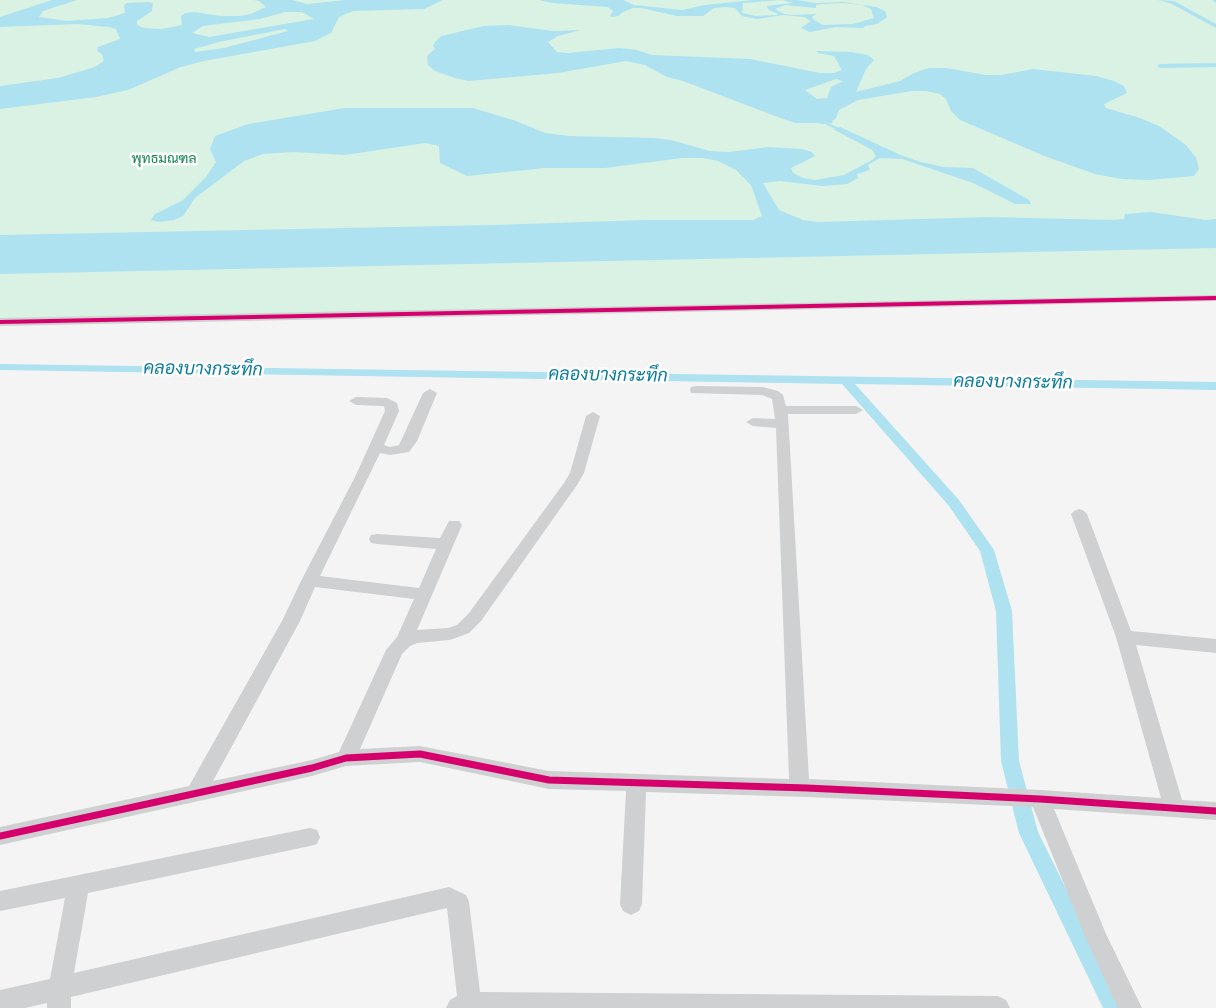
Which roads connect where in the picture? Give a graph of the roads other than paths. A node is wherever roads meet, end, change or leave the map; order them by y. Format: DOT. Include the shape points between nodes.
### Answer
graph roads {
  1 [pos="1216,298"];
  2 [pos="0,322"];
  3 [pos="696,390"];
  4 [pos="430,393"];
  5 [pos="356,401"];
  6 [pos="856,410"];
  7 [pos="593,416"];
  8 [pos="782,417"];
  9 [pos="753,422"];
  10 [pos="376,447"];
  11 [pos="1079,514"];
  12 [pos="454,525"];
  13 [pos="377,539"];
  14 [pos="445,544"];
  15 [pos="309,581"];
  16 [pos="424,594"];
  17 [pos="1125,637"];
  18 [pos="404,641"];
  19 [pos="1216,646"];
  20 [pos="346,758"];
  21 [pos="636,782"];
  22 [pos="799,788"];
  23 [pos="196,793"];
  24 [pos="1040,799"];
  25 [pos="1174,807"];
  26 [pos="1216,811"];
  27 [pos="0,836"];
  28 [pos="310,837"];
  29 [pos="78,884"];
  30 [pos="0,901"];
  31 [pos="631,904"];
  32 [pos="59,998"];
  33 [pos="0,1002"];
  34 [pos="466,1007"];
  35 [pos="829,1007"];
  36 [pos="998,1008"];
  37 [pos="1130,1008"];
  1 -- 2 [label="street"];
  3 -- 8 [label="street" via="763,391 778,398"];
  4 -- 10 [label="street" via="404,449 390,451"];
  5 -- 10 [label="street" via="387,402 392,406"];
  6 -- 8 [label="street"];
  7 -- 18 [label="street" via="577,473 475,617 463,629 450,634 416,636"];
  8 -- 9 [label="street"];
  8 -- 22 [label="street"];
  10 -- 15 [label="street"];
  11 -- 17 [label="street"];
  12 -- 14 [label="street"];
  13 -- 14 [label="street"];
  14 -- 16 [label="street"];
  15 -- 16 [label="street"];
  15 -- 23 [label="street" via="291,621"];
  16 -- 18 [label="street"];
  17 -- 19 [label="street"];
  17 -- 25 [label="street"];
  18 -- 20 [label="street" via="395,650"];
  20 -- 21 [label="street" via="420,754 550,780"];
  20 -- 23 [label="street"];
  21 -- 22 [label="street"];
  21 -- 31 [label="street"];
  22 -- 24 [label="street"];
  23 -- 27 [label="street"];
  24 -- 25 [label="street"];
  24 -- 37 [label="street" via="1098,941"];
  25 -- 26 [label="street"];
  28 -- 29 [label="street"];
  29 -- 30 [label="street"];
  29 -- 32 [label="street"];
  32 -- 33 [label="street"];
  32 -- 34 [label="street" via="449,897 458,902"];
  34 -- 35 [label="street" via="498,1003"];
  35 -- 36 [label="street"];
}
